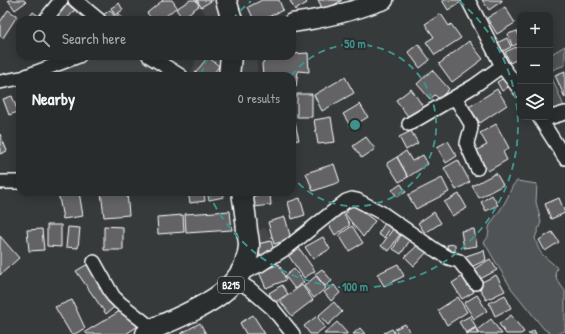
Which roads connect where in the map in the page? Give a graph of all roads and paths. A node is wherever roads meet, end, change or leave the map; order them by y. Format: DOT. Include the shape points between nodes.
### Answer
graph roads {
  1 [pos="61,0"];
  2 [pos="75,0"];
  3 [pos="226,0"];
  4 [pos="384,0"];
  5 [pos="468,0"];
  6 [pos="48,16"];
  7 [pos="93,16"];
  8 [pos="231,16"];
  9 [pos="296,23"];
  10 [pos="68,60"];
  11 [pos="155,60"];
  12 [pos="231,60"];
  13 [pos="502,66"];
  14 [pos="37,72"];
  15 [pos="175,72"];
  16 [pos="229,72"];
  17 [pos="16,79"];
  18 [pos="0,82"];
  19 [pos="517,86"];
  20 [pos="455,97"];
  21 [pos="565,113"];
  22 [pos="553,116"];
  23 [pos="541,120"];
  24 [pos="409,124"];
  25 [pos="565,158"];
  26 [pos="476,168"];
  27 [pos="2,182"];
  28 [pos="16,182"];
  29 [pos="243,196"];
  30 [pos="94,262"];
  31 [pos="238,277"];
  32 [pos="475,283"];
  33 [pos="149,332"];
  34 [pos="293,334"];
  1 -- 6 [label="street"];
  2 -- 7 [label="street"];
  3 -- 8 [label="main road"];
  4 -- 9 [label="street" via="359,9"];
  5 -- 13 [label="street"];
  10 -- 14 [label="street"];
  11 -- 15 [label="street"];
  12 -- 16 [label="main road"];
  13 -- 19 [label="street"];
  13 -- 20 [label="street"];
  17 -- 18 [label="street"];
  20 -- 24 [label="street"];
  20 -- 26 [label="street" via="472,127 467,145"];
  21 -- 22 [label="street"];
  23 -- 25 [label="street"];
  27 -- 28 [label="street"];
  29 -- 31 [label="main road, B215" via="249,246"];
  30 -- 33 [label="street" via="113,296"];
  31 -- 32 [label="street" via="288,247 352,199 382,213 437,251 459,261"];
  31 -- 33 [label="main road, B215" via="224,292 206,304"];
  31 -- 34 [label="street" via="272,308"];
}
